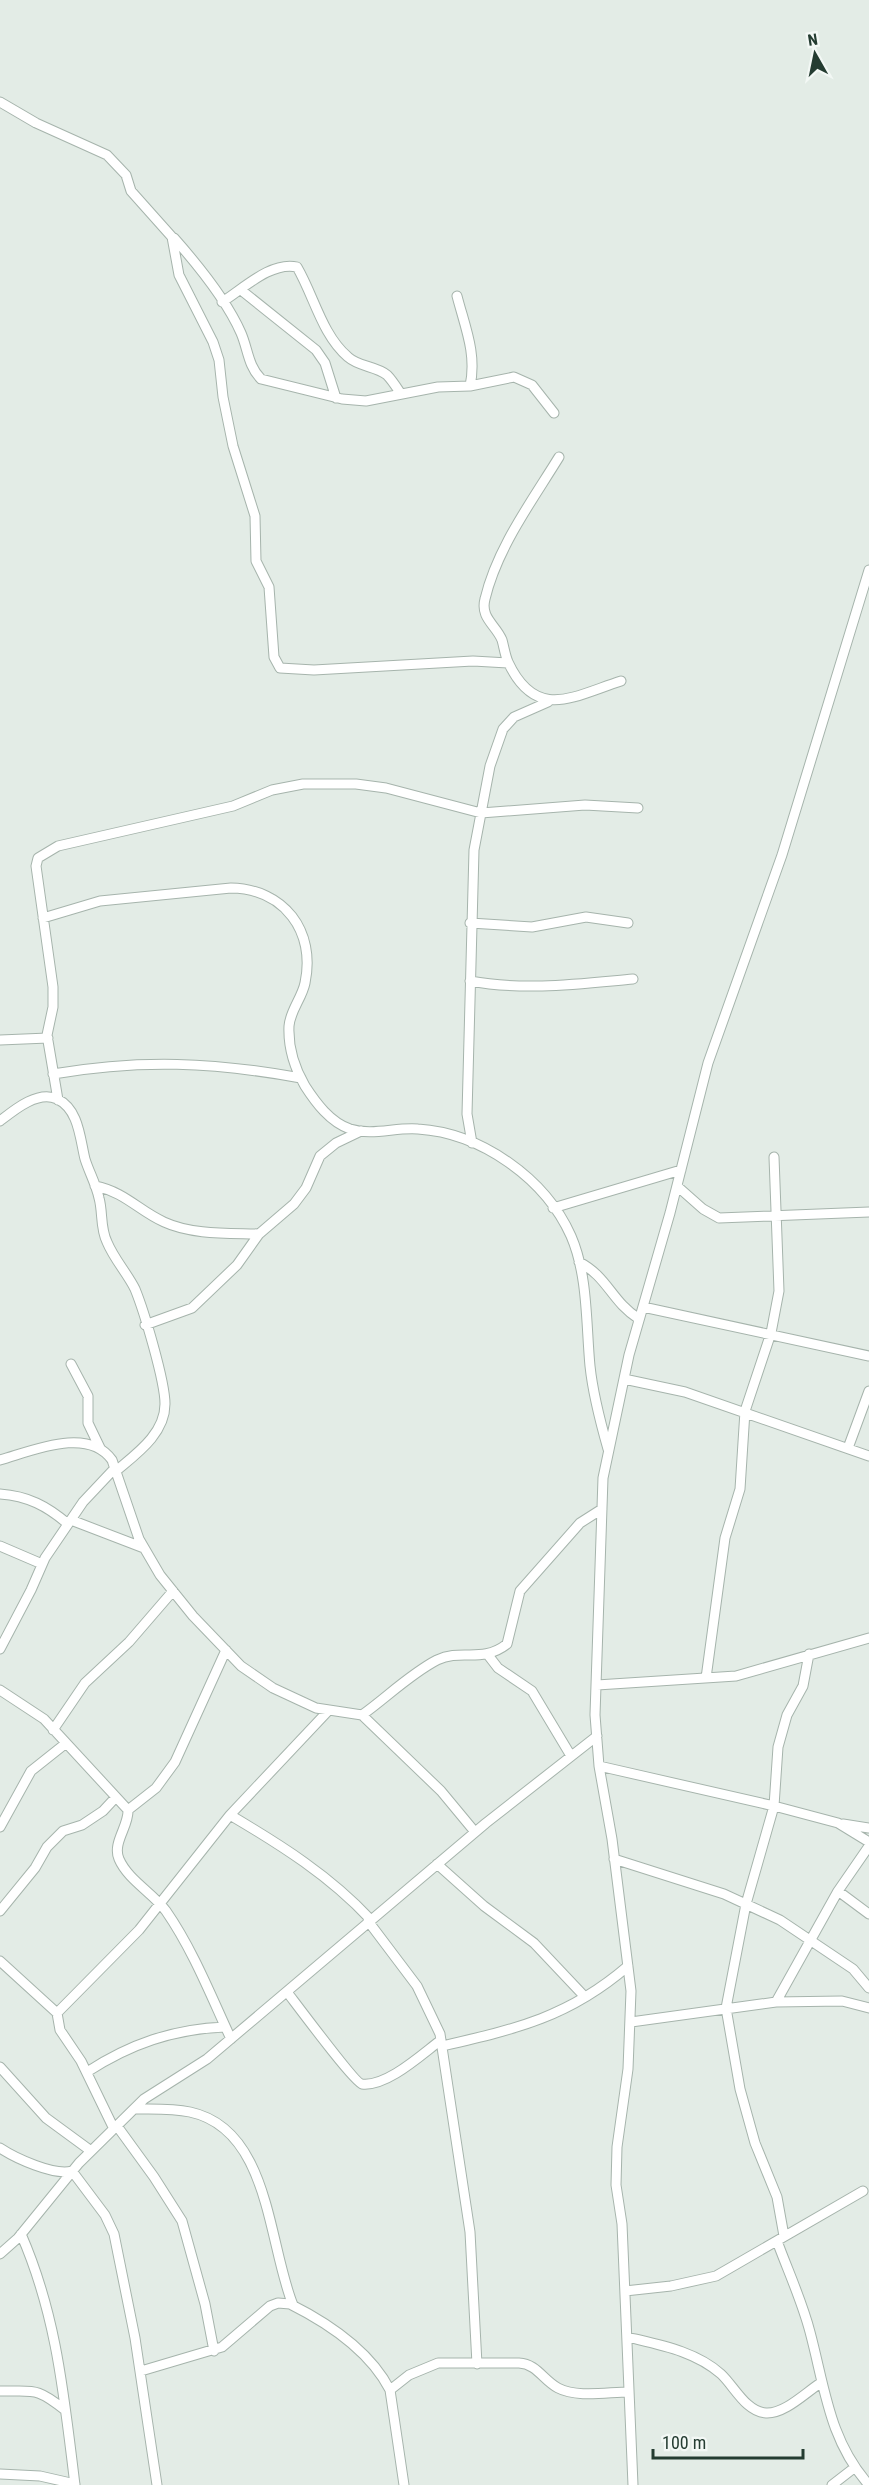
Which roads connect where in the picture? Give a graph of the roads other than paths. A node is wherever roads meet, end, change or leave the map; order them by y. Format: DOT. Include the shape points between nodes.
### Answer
graph roads {
  1 [pos="0,102"];
  2 [pos="172,237"];
  3 [pos="241,290"];
  4 [pos="457,296"];
  5 [pos="222,302"];
  6 [pos="470,386"];
  7 [pos="401,394"];
  8 [pos="336,398"];
  9 [pos="554,413"];
  10 [pos="559,457"];
  11 [pos="869,570"];
  12 [pos="508,663"];
  13 [pos="621,681"];
  14 [pos="548,702"];
  15 [pos="638,808"];
  16 [pos="481,813"];
  17 [pos="43,918"];
  18 [pos="470,923"];
  19 [pos="628,923"];
  20 [pos="633,980"];
  21 [pos="470,981"];
  22 [pos="48,1038"];
  23 [pos="0,1040"];
  24 [pos="53,1074"];
  25 [pos="301,1078"];
  26 [pos="58,1100"];
  27 [pos="0,1121"];
  28 [pos="361,1131"];
  29 [pos="472,1143"];
  30 [pos="774,1157"];
  31 [pos="681,1170"];
  32 [pos="95,1186"];
  33 [pos="677,1186"];
  34 [pos="553,1208"];
  35 [pos="869,1212"];
  36 [pos="774,1217"];
  37 [pos="260,1234"];
  38 [pos="579,1262"];
  39 [pos="643,1307"];
  40 [pos="639,1319"];
  41 [pos="146,1325"];
  42 [pos="771,1333"];
  43 [pos="869,1356"];
  44 [pos="71,1364"];
  45 [pos="624,1379"];
  46 [pos="869,1391"];
  47 [pos="746,1412"];
  48 [pos="100,1448"];
  49 [pos="848,1448"];
  50 [pos="609,1451"];
  51 [pos="869,1456"];
  52 [pos="0,1460"];
  53 [pos="115,1470"];
  54 [pos="0,1494"];
  55 [pos="602,1509"];
  56 [pos="70,1522"];
  57 [pos="0,1546"];
  58 [pos="144,1548"];
  59 [pos="42,1564"];
  60 [pos="173,1591"];
  61 [pos="869,1638"];
  62 [pos="0,1649"];
  63 [pos="226,1650"];
  64 [pos="809,1654"];
  65 [pos="489,1655"];
  66 [pos="706,1678"];
  67 [pos="597,1685"];
  68 [pos="0,1690"];
  69 [pos="329,1710"];
  70 [pos="362,1715"];
  71 [pos="53,1730"];
  72 [pos="597,1736"];
  73 [pos="65,1744"];
  74 [pos="571,1756"];
  75 [pos="599,1766"];
  76 [pos="116,1797"];
  77 [pos="774,1806"];
  78 [pos="128,1810"];
  79 [pos="230,1815"];
  80 [pos="838,1823"];
  81 [pos="0,1826"];
  82 [pos="869,1828"];
  83 [pos="475,1832"];
  84 [pos="869,1844"];
  85 [pos="614,1859"];
  86 [pos="437,1864"];
  87 [pos="838,1891"];
  88 [pos="746,1904"];
  89 [pos="161,1905"];
  90 [pos="0,1911"];
  91 [pos="869,1914"];
  92 [pos="369,1920"];
  93 [pos="810,1940"];
  94 [pos="0,1961"];
  95 [pos="627,1966"];
  96 [pos="869,1988"];
  97 [pos="287,1992"];
  98 [pos="585,1997"];
  99 [pos="776,2002"];
  100 [pos="726,2008"];
  101 [pos="869,2008"];
  102 [pos="57,2013"];
  103 [pos="631,2022"];
  104 [pos="225,2027"];
  105 [pos="231,2039"];
  106 [pos="442,2043"];
  107 [pos="0,2067"];
  108 [pos="87,2072"];
  109 [pos="134,2109"];
  110 [pos="115,2127"];
  111 [pos="0,2148"];
  112 [pos="91,2151"];
  113 [pos="72,2171"];
  114 [pos="863,2191"];
  115 [pos="21,2234"];
  116 [pos="781,2238"];
  117 [pos="0,2254"];
  118 [pos="625,2291"];
  119 [pos="292,2306"];
  120 [pos="627,2337"];
  121 [pos="214,2351"];
  122 [pos="477,2364"];
  123 [pos="141,2370"];
  124 [pos="822,2382"];
  125 [pos="390,2390"];
  126 [pos="0,2391"];
  127 [pos="629,2392"];
  128 [pos="65,2410"];
  129 [pos="854,2468"];
  130 [pos="0,2474"];
  131 [pos="75,2484"];
  132 [pos="157,2485"];
  133 [pos="404,2485"];
  134 [pos="633,2485"];
  135 [pos="832,2485"];
  136 [pos="869,2485"];
  1 -- 2 [label="street" via="107,155 126,175 131,191"];
  2 -- 5 [label="street" via="210,281"];
  2 -- 12 [label="street" via="179,275 219,360 233,446 255,516 256,561 269,587 274,657 280,668"];
  3 -- 5 [label="street"];
  3 -- 7 [label="street" via="271,270 286,265 297,267 337,344 349,358 387,375"];
  3 -- 8 [label="street" via="316,351 325,363"];
  4 -- 6 [label="street" via="473,355"];
  5 -- 8 [label="street" via="261,379"];
  6 -- 7 [label="street"];
  6 -- 9 [label="street" via="514,377 532,386"];
  7 -- 8 [label="street" via="366,401"];
  10 -- 12 [label="street" via="492,574 483,603 485,614 502,640"];
  11 -- 31 [label="street" via="782,855 708,1063"];
  12 -- 14 [label="street" via="527,689"];
  13 -- 14 [label="street" via="563,701"];
  14 -- 16 [label="street" via="514,717 503,729 490,766"];
  15 -- 16 [label="street" via="585,805"];
  16 -- 17 [label="street" via="356,784 303,784 272,790 232,806 58,846 44,853 36,866"];
  16 -- 18 [label="street" via="474,850"];
  17 -- 22 [label="street" via="53,987"];
  17 -- 25 [label="street" via="100,901 205,890 250,888 277,901 297,921 303,946 305,981 289,1024 292,1057"];
  18 -- 19 [label="street" via="532,927 586,917"];
  18 -- 21 [label="street"];
  20 -- 21 [label="street" via="542,988 499,987"];
  21 -- 29 [label="street" via="467,1114"];
  22 -- 23 [label="street"];
  22 -- 24 [label="street"];
  24 -- 25 [label="street" via="147,1062 218,1065"];
  24 -- 26 [label="street"];
  25 -- 28 [label="street" via="333,1119"];
  26 -- 27 [label="street" via="42,1097"];
  26 -- 32 [label="street" via="76,1121"];
  28 -- 29 [label="street" via="420,1129"];
  28 -- 37 [label="street" via="320,1156 294,1204"];
  29 -- 34 [label="street" via="504,1159 531,1181"];
  30 -- 36 [label="street"];
  31 -- 33 [label="street"];
  31 -- 34 [label="street"];
  32 -- 37 [label="street" via="123,1195 180,1229"];
  32 -- 41 [label="street" via="107,1242 135,1289"];
  33 -- 36 [label="street" via="719,1218"];
  33 -- 39 [label="street"];
  34 -- 38 [label="street" via="570,1236"];
  35 -- 36 [label="street"];
  36 -- 42 [label="street" via="779,1292"];
  37 -- 41 [label="street" via="237,1265 192,1308"];
  38 -- 40 [label="street" via="599,1274 619,1304"];
  38 -- 50 [label="street" via="595,1405"];
  39 -- 40 [label="street"];
  39 -- 42 [label="street"];
  40 -- 45 [label="street"];
  41 -- 53 [label="street" via="165,1405 152,1439"];
  42 -- 43 [label="street"];
  42 -- 47 [label="street"];
  44 -- 48 [label="street" via="88,1396 88,1423"];
  45 -- 47 [label="street" via="685,1392"];
  45 -- 50 [label="street"];
  46 -- 49 [label="street"];
  47 -- 49 [label="street"];
  47 -- 66 [label="street" via="740,1490 725,1538"];
  48 -- 52 [label="street" via="62,1443"];
  48 -- 53 [label="street"];
  49 -- 51 [label="street"];
  50 -- 55 [label="street"];
  53 -- 56 [label="street" via="83,1502"];
  53 -- 58 [label="street"];
  54 -- 56 [label="street" via="40,1503"];
  55 -- 65 [label="street" via="580,1523 525,1584 516,1599 507,1644"];
  55 -- 67 [label="street"];
  56 -- 58 [label="street"];
  56 -- 59 [label="street"];
  57 -- 59 [label="street"];
  58 -- 60 [label="street"];
  59 -- 62 [label="street"];
  60 -- 63 [label="street"];
  60 -- 71 [label="street" via="129,1642 85,1683"];
  61 -- 64 [label="street"];
  63 -- 69 [label="street" via="241,1666 273,1688"];
  63 -- 78 [label="street" via="174,1762 156,1788"];
  64 -- 66 [label="street" via="736,1676"];
  64 -- 77 [label="street" via="803,1686 787,1715 778,1747"];
  65 -- 70 [label="street" via="438,1660"];
  65 -- 74 [label="street" via="498,1668 532,1691"];
  66 -- 67 [label="street"];
  67 -- 72 [label="street"];
  68 -- 71 [label="street" via="44,1719"];
  69 -- 70 [label="street"];
  69 -- 79 [label="street"];
  70 -- 83 [label="street" via="441,1791"];
  71 -- 73 [label="street"];
  72 -- 74 [label="street"];
  72 -- 75 [label="street"];
  73 -- 76 [label="street"];
  73 -- 81 [label="street" via="31,1771"];
  74 -- 83 [label="street"];
  75 -- 77 [label="street"];
  75 -- 85 [label="street"];
  76 -- 78 [label="street"];
  76 -- 90 [label="street" via="82,1825 63,1831"];
  77 -- 80 [label="street"];
  77 -- 88 [label="street"];
  78 -- 89 [label="street" via="129,1819 118,1847 119,1858"];
  79 -- 89 [label="street"];
  79 -- 92 [label="street" via="310,1865 346,1893"];
  80 -- 82 [label="street"];
  80 -- 84 [label="street"];
  83 -- 86 [label="street"];
  84 -- 87 [label="street"];
  85 -- 88 [label="street" via="724,1893"];
  85 -- 95 [label="street"];
  86 -- 92 [label="street"];
  86 -- 98 [label="street" via="534,1943"];
  87 -- 91 [label="street"];
  87 -- 93 [label="street"];
  88 -- 93 [label="street"];
  88 -- 100 [label="street"];
  89 -- 102 [label="street"];
  89 -- 104 [label="street" via="187,1946"];
  92 -- 97 [label="street"];
  92 -- 106 [label="street" via="417,1986"];
  93 -- 96 [label="street" via="854,1969"];
  93 -- 99 [label="street"];
  94 -- 102 [label="street"];
  95 -- 98 [label="street"];
  95 -- 103 [label="street"];
  97 -- 105 [label="street"];
  97 -- 106 [label="street" via="346,2072 362,2084 389,2077"];
  98 -- 106 [label="street" via="540,2020 505,2032"];
  99 -- 100 [label="street"];
  99 -- 101 [label="street" via="842,2001"];
  100 -- 103 [label="street"];
  100 -- 116 [label="street" via="740,2089 755,2143 777,2197"];
  102 -- 108 [label="street" via="60,2030"];
  103 -- 118 [label="street" via="616,2147"];
  104 -- 105 [label="street"];
  104 -- 108 [label="street" via="160,2036"];
  105 -- 109 [label="street"];
  106 -- 122 [label="street" via="470,2232"];
  107 -- 112 [label="street" via="46,2118"];
  108 -- 110 [label="street"];
  109 -- 110 [label="street"];
  109 -- 119 [label="street" via="192,2112 225,2130 245,2150 268,2215"];
  110 -- 112 [label="street"];
  110 -- 121 [label="street" via="182,2221"];
  111 -- 113 [label="street" via="39,2166 65,2173"];
  112 -- 113 [label="street"];
  113 -- 115 [label="street"];
  113 -- 123 [label="street" via="105,2215 114,2234"];
  114 -- 116 [label="street"];
  115 -- 117 [label="street"];
  115 -- 128 [label="street" via="48,2305"];
  116 -- 118 [label="street" via="716,2276"];
  116 -- 124 [label="street"];
  118 -- 120 [label="street"];
  119 -- 121 [label="street" via="270,2306 234,2339"];
  119 -- 125 [label="street" via="356,2346 383,2376"];
  120 -- 124 [label="street" via="662,2345 702,2361 722,2375 752,2407 764,2413 779,2412"];
  120 -- 127 [label="street"];
  121 -- 123 [label="street"];
  122 -- 125 [label="street" via="431,2365"];
  122 -- 127 [label="street" via="529,2364 559,2388"];
  123 -- 132 [label="street"];
  124 -- 129 [label="street" via="846,2458"];
  125 -- 133 [label="street"];
  126 -- 128 [label="street" via="33,2390"];
  127 -- 134 [label="street"];
  128 -- 131 [label="street"];
  129 -- 135 [label="street"];
  129 -- 136 [label="street"];
  130 -- 131 [label="street" via="40,2476"];
}
